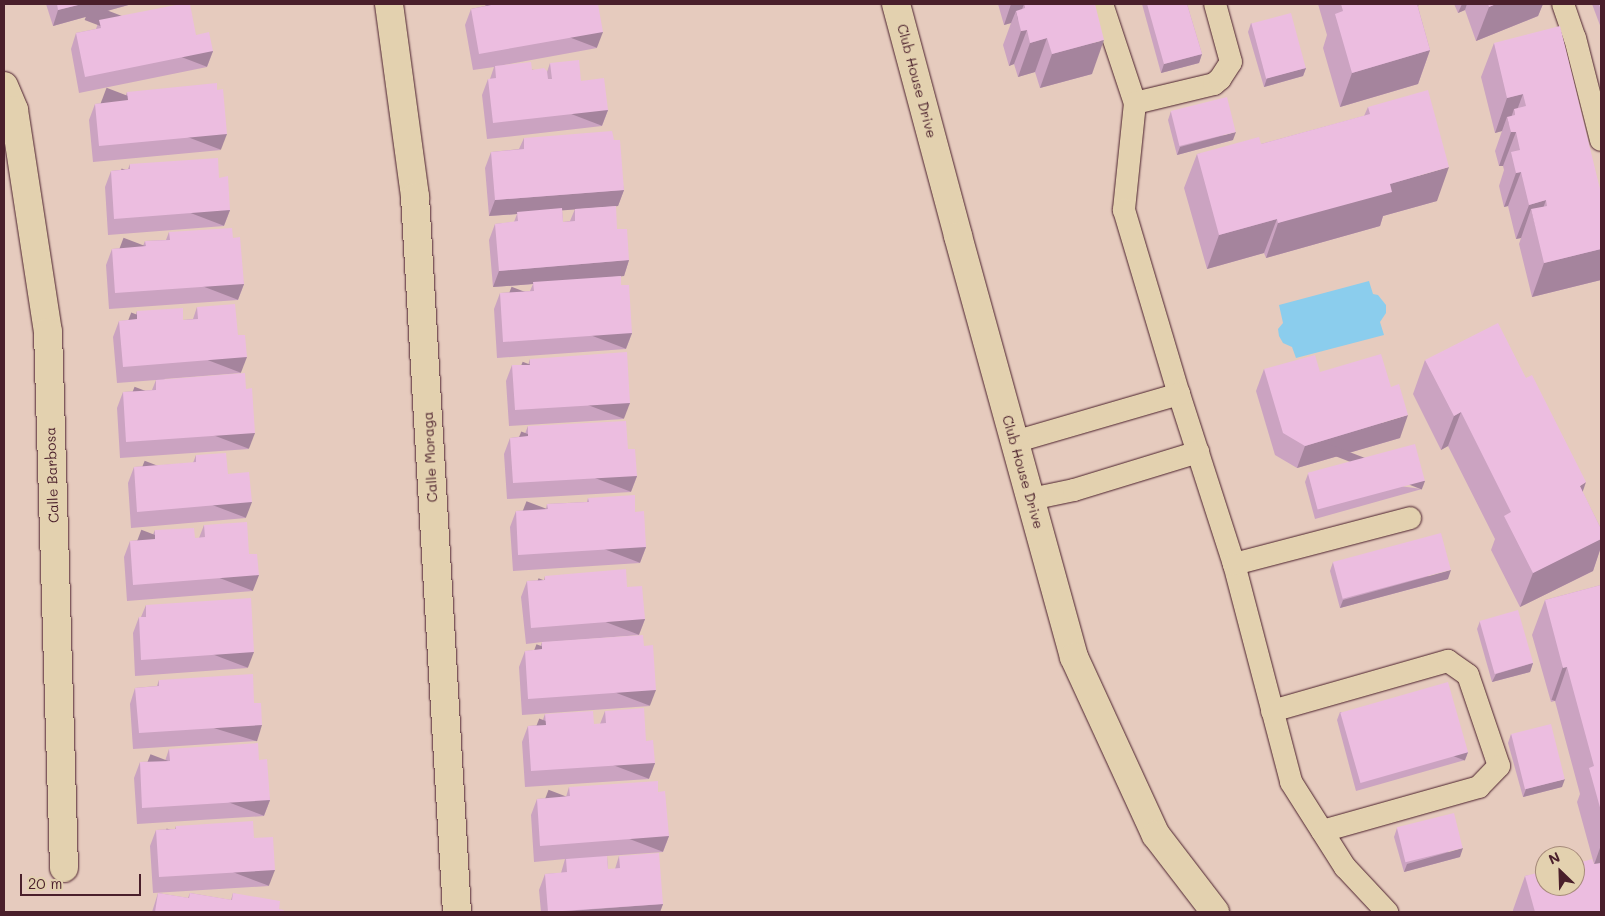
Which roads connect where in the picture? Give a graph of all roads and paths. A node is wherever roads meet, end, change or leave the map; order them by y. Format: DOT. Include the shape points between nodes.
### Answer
graph roads {
  1 [pos="389,4"];
  2 [pos="896,4"];
  3 [pos="1102,4"];
  4 [pos="1215,4"];
  5 [pos="1563,4"];
  6 [pos="4,86"];
  7 [pos="1135,103"];
  8 [pos="1601,140"];
  9 [pos="1179,394"];
  10 [pos="1014,442"];
  11 [pos="1198,452"];
  12 [pos="1031,499"];
  13 [pos="1410,518"];
  14 [pos="1234,564"];
  15 [pos="1272,710"];
  16 [pos="1322,831"];
  17 [pos="64,868"];
  18 [pos="457,912"];
  19 [pos="1215,912"];
  20 [pos="1387,912"];
  1 -- 18 [label="street, Calle Moraga" via="414,198"];
  2 -- 10 [label="street, Club House Drive"];
  3 -- 7 [label="lane"];
  4 -- 7 [label="lane" via="1231,62 1220,79 1214,84"];
  5 -- 8 [label="lane"];
  6 -- 17 [label="street, Calle Barbosa" via="14,110 48,332"];
  7 -- 9 [label="lane" via="1124,210"];
  9 -- 10 [label="lane"];
  9 -- 11 [label="lane"];
  10 -- 12 [label="street, Club House Drive"];
  11 -- 12 [label="lane" via="1074,490"];
  11 -- 14 [label="lane"];
  12 -- 19 [label="street, Club House Drive" via="1074,656 1156,834"];
  13 -- 14 [label="lane"];
  14 -- 15 [label="lane"];
  15 -- 16 [label="lane" via="1291,782"];
  15 -- 16 [label="lane" via="1448,660 1468,675 1499,766 1479,786"];
  16 -- 20 [label="lane" via="1345,867"];
}
